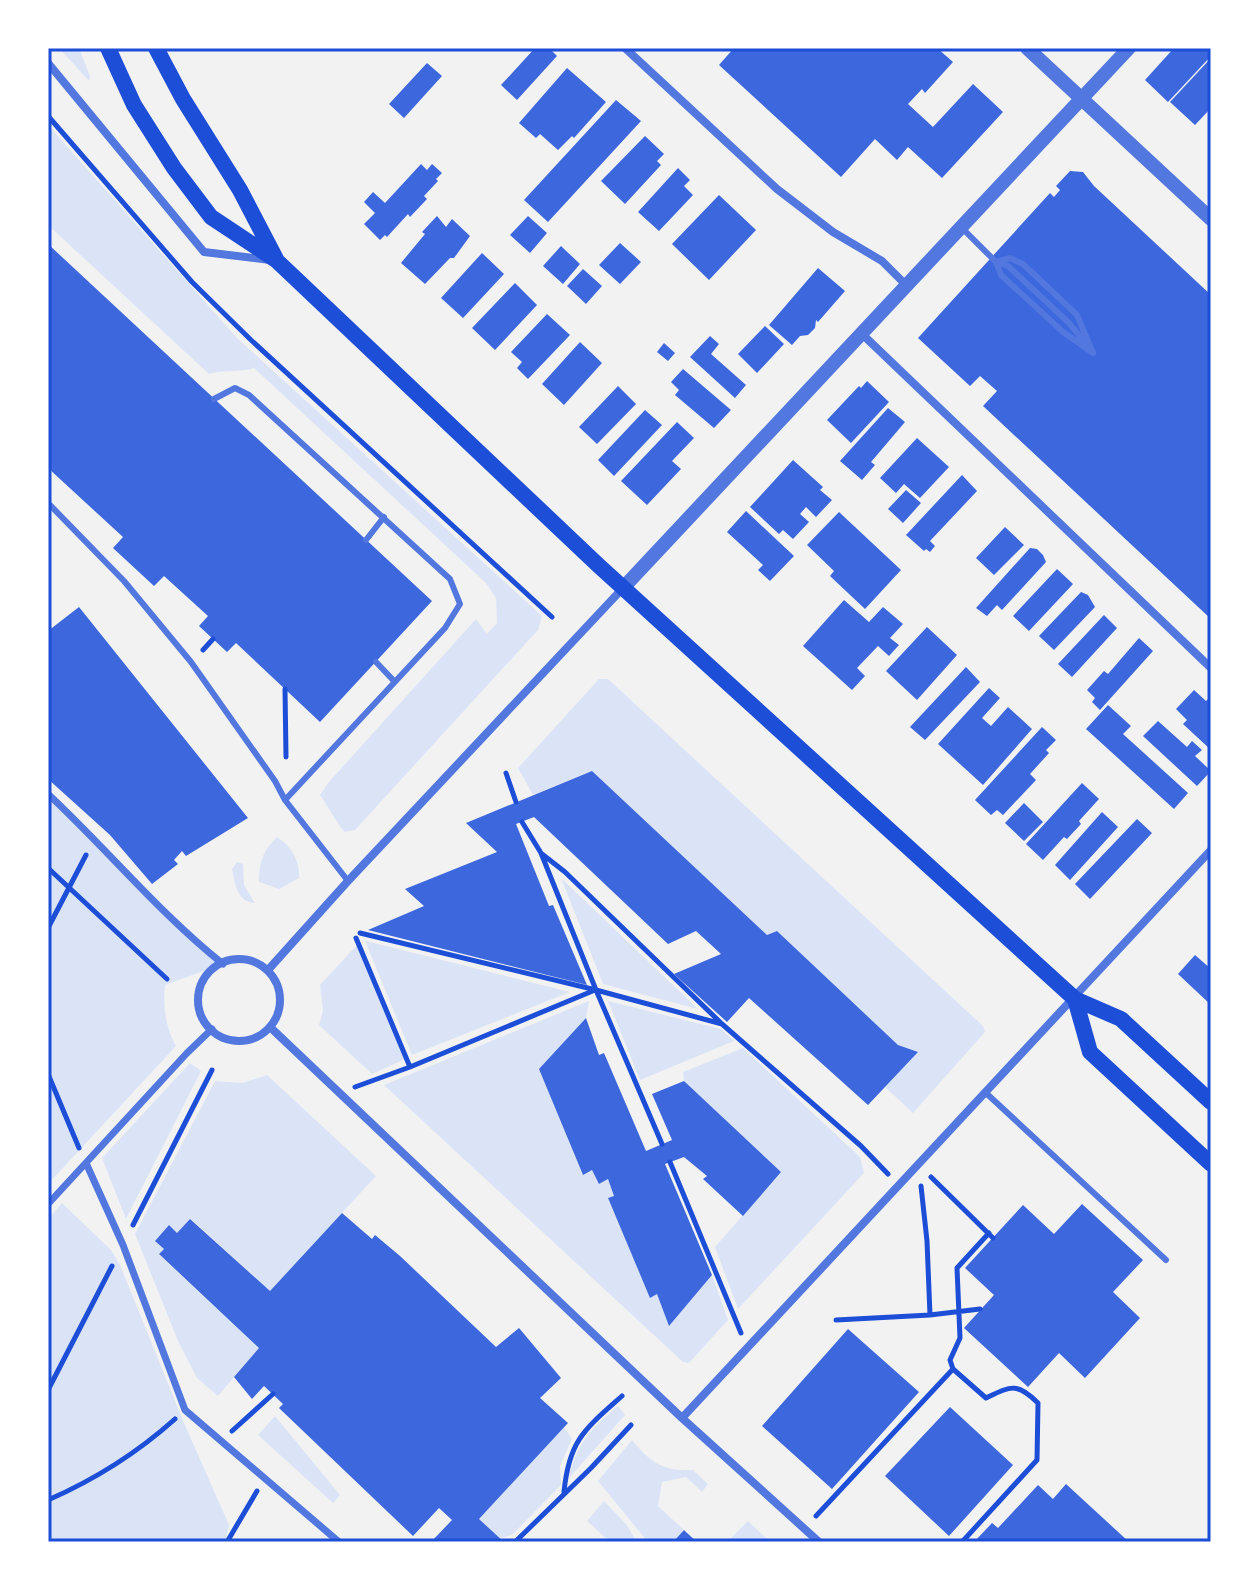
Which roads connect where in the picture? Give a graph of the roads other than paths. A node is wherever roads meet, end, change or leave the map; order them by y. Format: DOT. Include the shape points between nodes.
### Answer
graph roads {
  1 [pos="108,48"];
  2 [pos="156,48"];
  3 [pos="625,48"];
  4 [pos="1027,48"];
  5 [pos="1129,48"];
  6 [pos="48,63"];
  7 [pos="1082,98"];
  8 [pos="1211,219"];
  9 [pos="961,227"];
  10 [pos="276,260"];
  11 [pos="996,262"];
  12 [pos="907,286"];
  13 [pos="862,334"];
  14 [pos="1093,353"];
  15 [pos="214,399"];
  16 [pos="48,503"];
  17 [pos="384,517"];
  18 [pos="366,540"];
  19 [pos="623,588"];
  20 [pos="376,662"];
  21 [pos="1211,668"];
  22 [pos="394,681"];
  23 [pos="48,794"];
  24 [pos="285,800"];
  25 [pos="1211,850"];
  26 [pos="348,881"];
  27 [pos="223,964"];
  28 [pos="268,970"];
  29 [pos="1075,999"];
  30 [pos="270,1027"];
  31 [pos="212,1029"];
  32 [pos="986,1093"];
  33 [pos="1211,1102"];
  34 [pos="86,1163"];
  35 [pos="1211,1164"];
  36 [pos="48,1204"];
  37 [pos="1166,1260"];
  38 [pos="682,1418"];
  39 [pos="339,1542"];
  40 [pos="819,1542"];
  1 -- 10 [label="main road" via="134,105 211,217"];
  2 -- 10 [label="main road"];
  3 -- 12 [label="street" via="777,189 882,261"];
  4 -- 7 [label="street"];
  5 -- 7 [label="street"];
  6 -- 10 [label="street" via="204,252"];
  7 -- 8 [label="street"];
  7 -- 9 [label="street"];
  9 -- 11 [label="lane"];
  9 -- 12 [label="street"];
  10 -- 19 [label="main road"];
  11 -- 14 [label="lane" via="1008,266 1069,323"];
  11 -- 14 [label="lane" via="1001,275"];
  11 -- 14 [label="lane" via="1010,258 1023,264 1077,315"];
  12 -- 13 [label="street"];
  13 -- 19 [label="street"];
  13 -- 21 [label="street"];
  15 -- 17 [label="lane" via="235,388 249,395"];
  16 -- 24 [label="lane" via="124,581 191,662"];
  17 -- 18 [label="lane"];
  17 -- 22 [label="lane" via="450,579 460,604 445,628"];
  19 -- 26 [label="street"];
  19 -- 29 [label="main road"];
  20 -- 22 [label="lane"];
  22 -- 24 [label="lane"];
  23 -- 27 [label="street"];
  24 -- 26 [label="lane"];
  25 -- 29 [label="street"];
  26 -- 28 [label="street"];
  27 -- 28 [label="street" via="248,960"];
  27 -- 31 [label="street" via="206,976 198,997 204,1021"];
  28 -- 30 [label="street" via="280,1003"];
  29 -- 32 [label="street"];
  29 -- 33 [label="main road" via="1121,1019"];
  29 -- 35 [label="main road" via="1090,1052"];
  30 -- 31 [label="street" via="237,1041"];
  30 -- 38 [label="street"];
  31 -- 34 [label="street"];
  32 -- 37 [label="lane"];
  32 -- 38 [label="street"];
  34 -- 36 [label="street"];
  34 -- 39 [label="street" via="185,1410"];
  38 -- 40 [label="street"];
}
